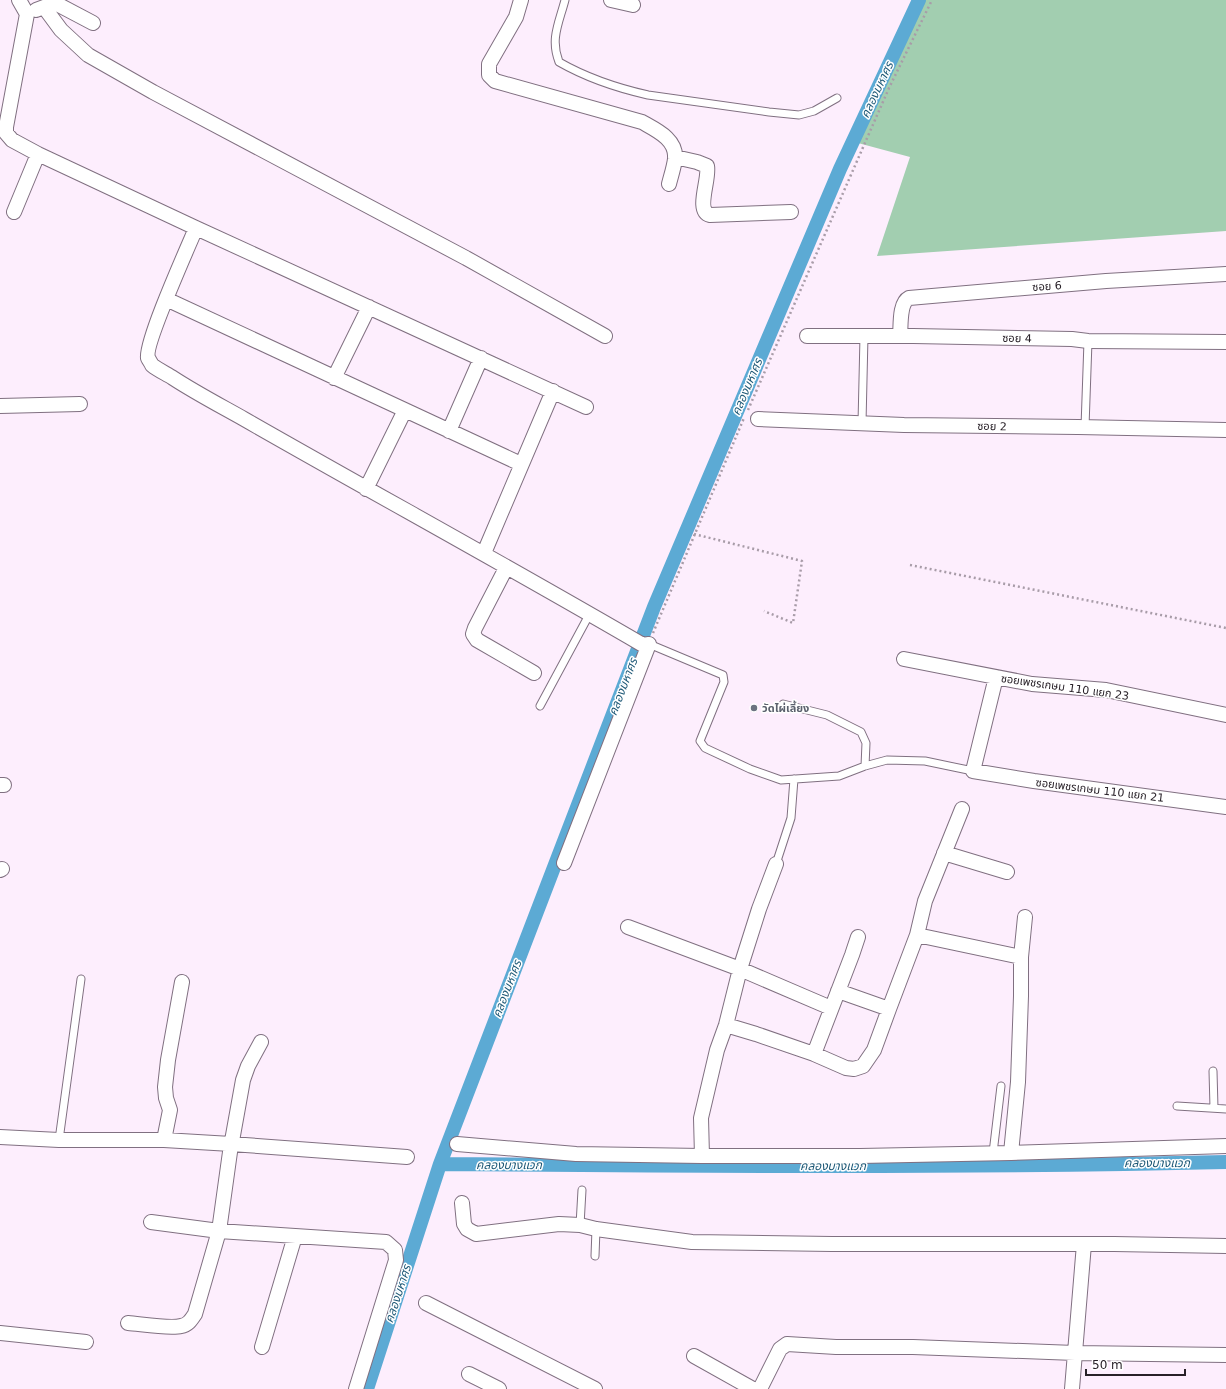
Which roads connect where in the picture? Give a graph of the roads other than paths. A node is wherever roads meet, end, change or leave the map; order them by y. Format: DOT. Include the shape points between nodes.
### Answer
graph roads {
  1 [pos="19,0"];
  2 [pos="521,0"];
  3 [pos="565,0"];
  4 [pos="611,0"];
  5 [pos="632,6"];
  6 [pos="44,7"];
  7 [pos="27,14"];
  8 [pos="93,23"];
  9 [pos="837,98"];
  10 [pos="4,116"];
  11 [pos="38,154"];
  12 [pos="675,157"];
  13 [pos="670,184"];
  14 [pos="14,212"];
  15 [pos="791,212"];
  16 [pos="196,228"];
  17 [pos="1226,274"];
  18 [pos="166,299"];
  19 [pos="369,307"];
  20 [pos="605,336"];
  21 [pos="807,336"];
  22 [pos="864,336"];
  23 [pos="900,336"];
  24 [pos="1088,341"];
  25 [pos="1226,342"];
  26 [pos="481,358"];
  27 [pos="334,378"];
  28 [pos="553,391"];
  29 [pos="80,404"];
  30 [pos="0,406"];
  31 [pos="586,406"];
  32 [pos="405,410"];
  33 [pos="758,419"];
  34 [pos="862,422"];
  35 [pos="1085,427"];
  36 [pos="1226,430"];
  37 [pos="449,431"];
  38 [pos="521,464"];
  39 [pos="366,489"];
  40 [pos="484,553"];
  41 [pos="506,568"];
  42 [pos="589,615"];
  43 [pos="646,645"];
  44 [pos="904,659"];
  45 [pos="534,673"];
  46 [pos="996,677"];
  47 [pos="783,704"];
  48 [pos="540,706"];
  49 [pos="1226,715"];
  50 [pos="865,766"];
  51 [pos="974,771"];
  52 [pos="794,779"];
  53 [pos="1226,807"];
  54 [pos="962,809"];
  55 [pos="944,853"];
  56 [pos="564,863"];
  57 [pos="776,864"];
  58 [pos="1007,872"];
  59 [pos="1025,917"];
  60 [pos="628,927"];
  61 [pos="917,935"];
  62 [pos="858,937"];
  63 [pos="1021,957"];
  64 [pos="740,969"];
  65 [pos="81,979"];
  66 [pos="182,982"];
  67 [pos="838,991"];
  68 [pos="831,1008"];
  69 [pos="889,1009"];
  70 [pos="726,1025"];
  71 [pos="261,1042"];
  72 [pos="814,1054"];
  73 [pos="1213,1072"];
  74 [pos="1001,1086"];
  75 [pos="1177,1106"];
  76 [pos="1214,1108"];
  77 [pos="1226,1109"];
  78 [pos="0,1137"];
  79 [pos="59,1140"];
  80 [pos="164,1140"];
  81 [pos="457,1144"];
  82 [pos="1226,1146"];
  83 [pos="230,1148"];
  84 [pos="993,1153"];
  85 [pos="1011,1153"];
  86 [pos="702,1156"];
  87 [pos="407,1157"];
  88 [pos="582,1190"];
  89 [pos="462,1203"];
  90 [pos="151,1222"];
  91 [pos="580,1225"];
  92 [pos="596,1229"];
  93 [pos="219,1231"];
  94 [pos="295,1236"];
  95 [pos="1084,1244"];
  96 [pos="1226,1246"];
  97 [pos="595,1256"];
  98 [pos="426,1303"];
  99 [pos="128,1323"];
  100 [pos="0,1333"];
  101 [pos="86,1342"];
  102 [pos="262,1347"];
  103 [pos="1075,1353"];
  104 [pos="1226,1355"];
  105 [pos="694,1356"];
  106 [pos="469,1374"];
  107 [pos="356,1389"];
  108 [pos="499,1389"];
  109 [pos="595,1389"];
  110 [pos="753,1389"];
  111 [pos="760,1389"];
  112 [pos="1072,1389"];
  1 -- 7 [label="street"];
  2 -- 12 [label="street" via="516,18 489,64 489,75 496,81 642,122 663,133 671,142"];
  3 -- 9 [label="lane" via="554,37 555,52 559,62 594,79 648,95 799,115"];
  4 -- 5 [label="street"];
  6 -- 7 [label="street"];
  6 -- 8 [label="street" via="58,4"];
  6 -- 20 [label="street" via="62,30 88,55 466,258"];
  7 -- 10 [label="street"];
  10 -- 11 [label="street" via="6,134"];
  11 -- 14 [label="street"];
  11 -- 16 [label="street"];
  12 -- 13 [label="street"];
  12 -- 15 [label="street" via="707,166 709,172 703,203 704,212 707,214"];
  16 -- 18 [label="street"];
  16 -- 19 [label="street"];
  17 -- 23 [label="street, ซอย 6" via="1106,281 909,298 903,303"];
  18 -- 27 [label="street"];
  18 -- 39 [label="street" via="148,348 151,364"];
  19 -- 26 [label="street"];
  19 -- 27 [label="street"];
  21 -- 22 [label="street, ซอย 4"];
  22 -- 23 [label="street, ซอย 4"];
  22 -- 34 [label="lane"];
  23 -- 24 [label="street, ซอย 4"];
  24 -- 25 [label="street, ซอย 4"];
  24 -- 35 [label="lane"];
  26 -- 28 [label="street"];
  26 -- 37 [label="street"];
  27 -- 32 [label="street"];
  28 -- 31 [label="street"];
  28 -- 38 [label="street"];
  29 -- 30 [label="street"];
  32 -- 37 [label="street"];
  32 -- 39 [label="street"];
  33 -- 34 [label="street, ซอย 2"];
  34 -- 35 [label="street, ซอย 2" via="904,425"];
  35 -- 36 [label="street, ซอย 2"];
  37 -- 38 [label="street"];
  38 -- 40 [label="street"];
  39 -- 40 [label="street"];
  40 -- 41 [label="street"];
  41 -- 42 [label="street"];
  41 -- 45 [label="street" via="473,634 477,640"];
  42 -- 43 [label="street"];
  42 -- 48 [label="lane"];
  43 -- 52 [label="lane" via="723,675 724,682 700,741 705,748 781,780"];
  43 -- 56 [label="street"];
  44 -- 46 [label="street, ซอยเพชรเกษม 110 แยก 23"];
  46 -- 49 [label="street, ซอยเพชรเกษม 110 แยก 23" via="1032,684 1106,690"];
  46 -- 51 [label="street"];
  47 -- 50 [label="lane" via="827,715 861,732 866,743"];
  50 -- 51 [label="lane" via="887,760 918,761"];
  50 -- 52 [label="lane" via="839,776"];
  51 -- 53 [label="street, ซอยเพชรเกษม 110 แยก 21"];
  52 -- 57 [label="lane" via="792,818"];
  54 -- 55 [label="street"];
  55 -- 58 [label="street"];
  55 -- 61 [label="street" via="925,901"];
  57 -- 64 [label="street"];
  59 -- 63 [label="street"];
  60 -- 64 [label="street"];
  61 -- 63 [label="street"];
  61 -- 69 [label="street"];
  62 -- 67 [label="street"];
  63 -- 85 [label="street" via="1018,1082"];
  64 -- 68 [label="street"];
  64 -- 70 [label="street"];
  65 -- 79 [label="lane"];
  66 -- 80 [label="street" via="168,1060 165,1087 170,1110"];
  67 -- 68 [label="street"];
  67 -- 69 [label="street"];
  68 -- 72 [label="street"];
  69 -- 72 [label="street" via="874,1050 863,1066 846,1068"];
  70 -- 72 [label="street"];
  70 -- 86 [label="street" via="700,1118"];
  71 -- 83 [label="street" via="243,1080"];
  73 -- 76 [label="lane"];
  74 -- 84 [label="lane"];
  75 -- 76 [label="lane"];
  76 -- 77 [label="lane"];
  78 -- 79 [label="street"];
  79 -- 80 [label="street"];
  80 -- 83 [label="street"];
  81 -- 86 [label="street" via="576,1154"];
  82 -- 85 [label="street"];
  83 -- 87 [label="street"];
  83 -- 93 [label="street"];
  84 -- 85 [label="street"];
  84 -- 86 [label="street"];
  88 -- 91 [label="lane"];
  89 -- 91 [label="street" via="464,1224 476,1234 543,1225"];
  90 -- 93 [label="street"];
  91 -- 92 [label="street"];
  92 -- 95 [label="street" via="692,1242"];
  92 -- 97 [label="lane"];
  93 -- 94 [label="street"];
  93 -- 99 [label="street" via="195,1314 190,1322 181,1326"];
  94 -- 102 [label="street"];
  94 -- 107 [label="street" via="386,1242 394,1250 396,1260"];
  95 -- 96 [label="street"];
  95 -- 103 [label="street"];
  98 -- 109 [label="street"];
  100 -- 101 [label="street"];
  103 -- 104 [label="street"];
  103 -- 111 [label="street" via="786,1344 780,1349"];
  103 -- 112 [label="street"];
  105 -- 110 [label="street"];
  106 -- 108 [label="street"];
}
